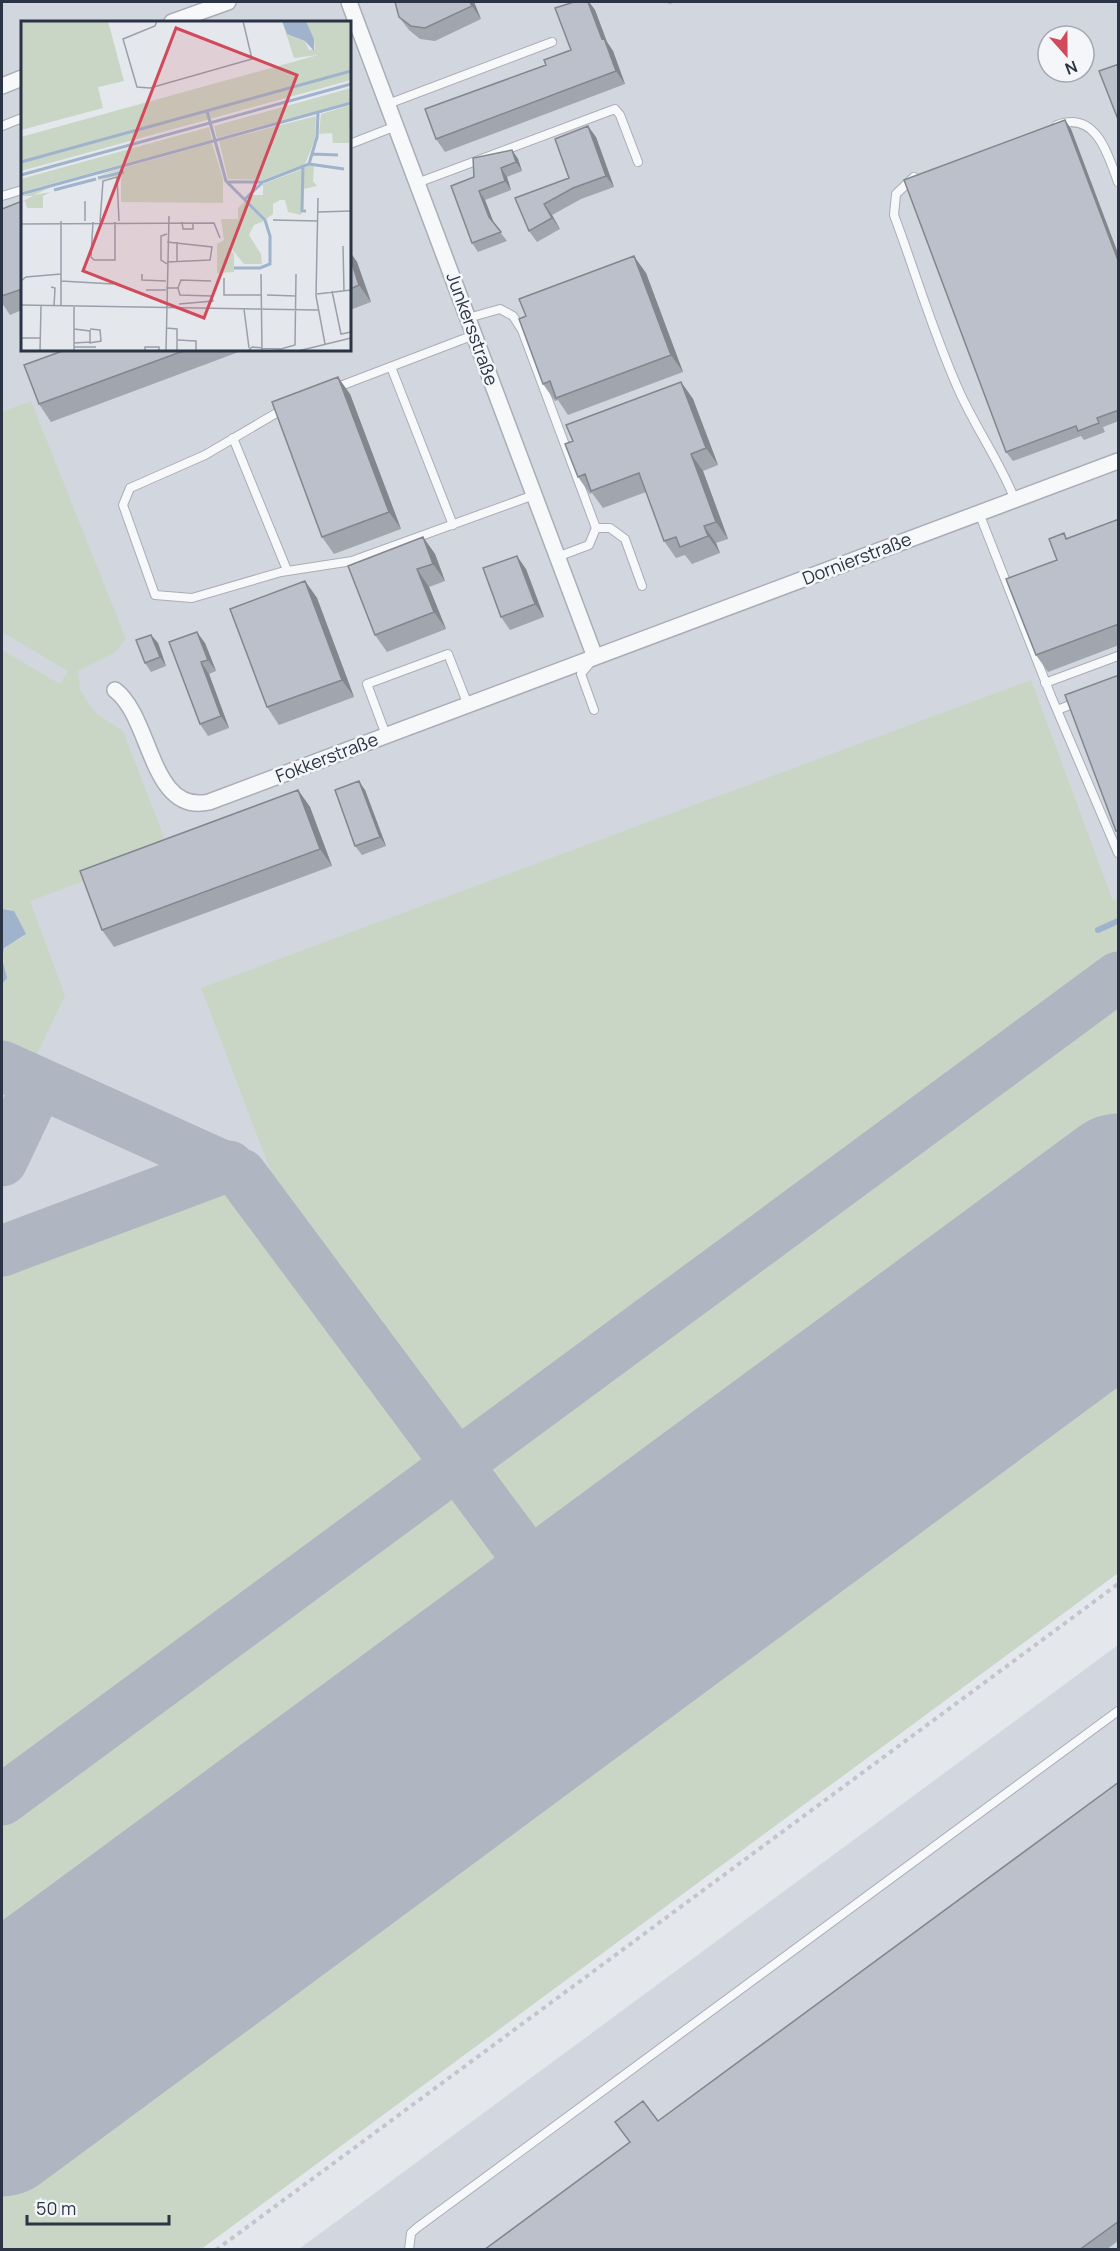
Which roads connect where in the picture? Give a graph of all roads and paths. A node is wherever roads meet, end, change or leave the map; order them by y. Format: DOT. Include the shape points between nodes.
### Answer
graph roads {
  1 [pos="228,2"];
  2 [pos="349,2"];
  3 [pos="175,21"];
  4 [pos="552,42"];
  5 [pos="21,78"];
  6 [pos="2,86"];
  7 [pos="388,104"];
  8 [pos="21,118"];
  9 [pos="2,126"];
  10 [pos="396,126"];
  11 [pos="1053,126"];
  12 [pos="351,144"];
  13 [pos="638,162"];
  14 [pos="921,175"];
  15 [pos="1119,182"];
  16 [pos="417,183"];
  17 [pos="21,190"];
  18 [pos="2,196"];
  19 [pos="468,318"];
  20 [pos="474,335"];
  21 [pos="391,367"];
  22 [pos="330,390"];
  23 [pos="290,406"];
  24 [pos="233,438"];
  25 [pos="1119,461"];
  26 [pos="534,495"];
  27 [pos="1015,500"];
  28 [pos="979,513"];
  29 [pos="453,525"];
  30 [pos="596,528"];
  31 [pos="557,557"];
  32 [pos="288,570"];
  33 [pos="642,586"];
  34 [pos="1119,656"];
  35 [pos="595,657"];
  36 [pos="1045,683"];
  37 [pos="115,690"];
  38 [pos="1088,698"];
  39 [pos="468,705"];
  40 [pos="594,710"];
  41 [pos="1057,710"];
  42 [pos="386,735"];
  43 [pos="1119,853"];
  44 [pos="1119,1584"];
  45 [pos="1119,1711"];
  46 [pos="216,2250"];
  47 [pos="409,2250"];
  1 -- 3 [label="street"];
  2 -- 7 [label="street, Junkersstraße"];
  4 -- 7 [label="lane"];
  5 -- 6 [label="street"];
  7 -- 10 [label="street, Junkersstraße"];
  8 -- 9 [label="lane"];
  10 -- 12 [label="lane"];
  10 -- 16 [label="street, Junkersstraße"];
  11 -- 15 [label="lane" via="1064,122 1088,125 1103,141"];
  13 -- 16 [label="lane" via="615,109"];
  14 -- 27 [label="lane" via="910,179 896,194 894,215 959,391 1004,472"];
  16 -- 19 [label="street, Junkersstraße"];
  17 -- 18 [label="lane"];
  19 -- 20 [label="street, Junkersstraße"];
  19 -- 30 [label="lane" via="500,309 518,321"];
  20 -- 21 [label="lane"];
  20 -- 26 [label="street, Junkersstraße"];
  21 -- 22 [label="lane"];
  21 -- 29 [label="lane"];
  23 -- 24 [label="lane"];
  24 -- 32 [label="lane"];
  24 -- 32 [label="lane" via="205,455 130,488 123,505 155,595 192,598"];
  25 -- 27 [label="street, Dornierstraße"];
  26 -- 29 [label="lane"];
  26 -- 31 [label="street, Junkersstraße"];
  27 -- 28 [label="street, Dornierstraße"];
  28 -- 35 [label="street, Dornierstraße"];
  28 -- 36 [label="lane"];
  29 -- 32 [label="lane" via="352,561"];
  30 -- 31 [label="lane" via="589,545"];
  30 -- 33 [label="lane" via="610,528 624,538"];
  31 -- 35 [label="street, Junkersstraße"];
  34 -- 36 [label="lane"];
  35 -- 39 [label="street, Fokkerstraße"];
  35 -- 40 [label="lane" via="581,674"];
  36 -- 41 [label="lane"];
  37 -- 42 [label="street, Fokkerstraße" via="134,711 166,786 188,801 209,802"];
  38 -- 41 [label="lane"];
  39 -- 42 [label="street, Fokkerstraße"];
  39 -- 42 [label="lane" via="448,654 367,684"];
  41 -- 43 [label="lane"];
  44 -- 46 [label="path"];
  45 -- 47 [label="lane" via="418,2227 411,2234"];
}
